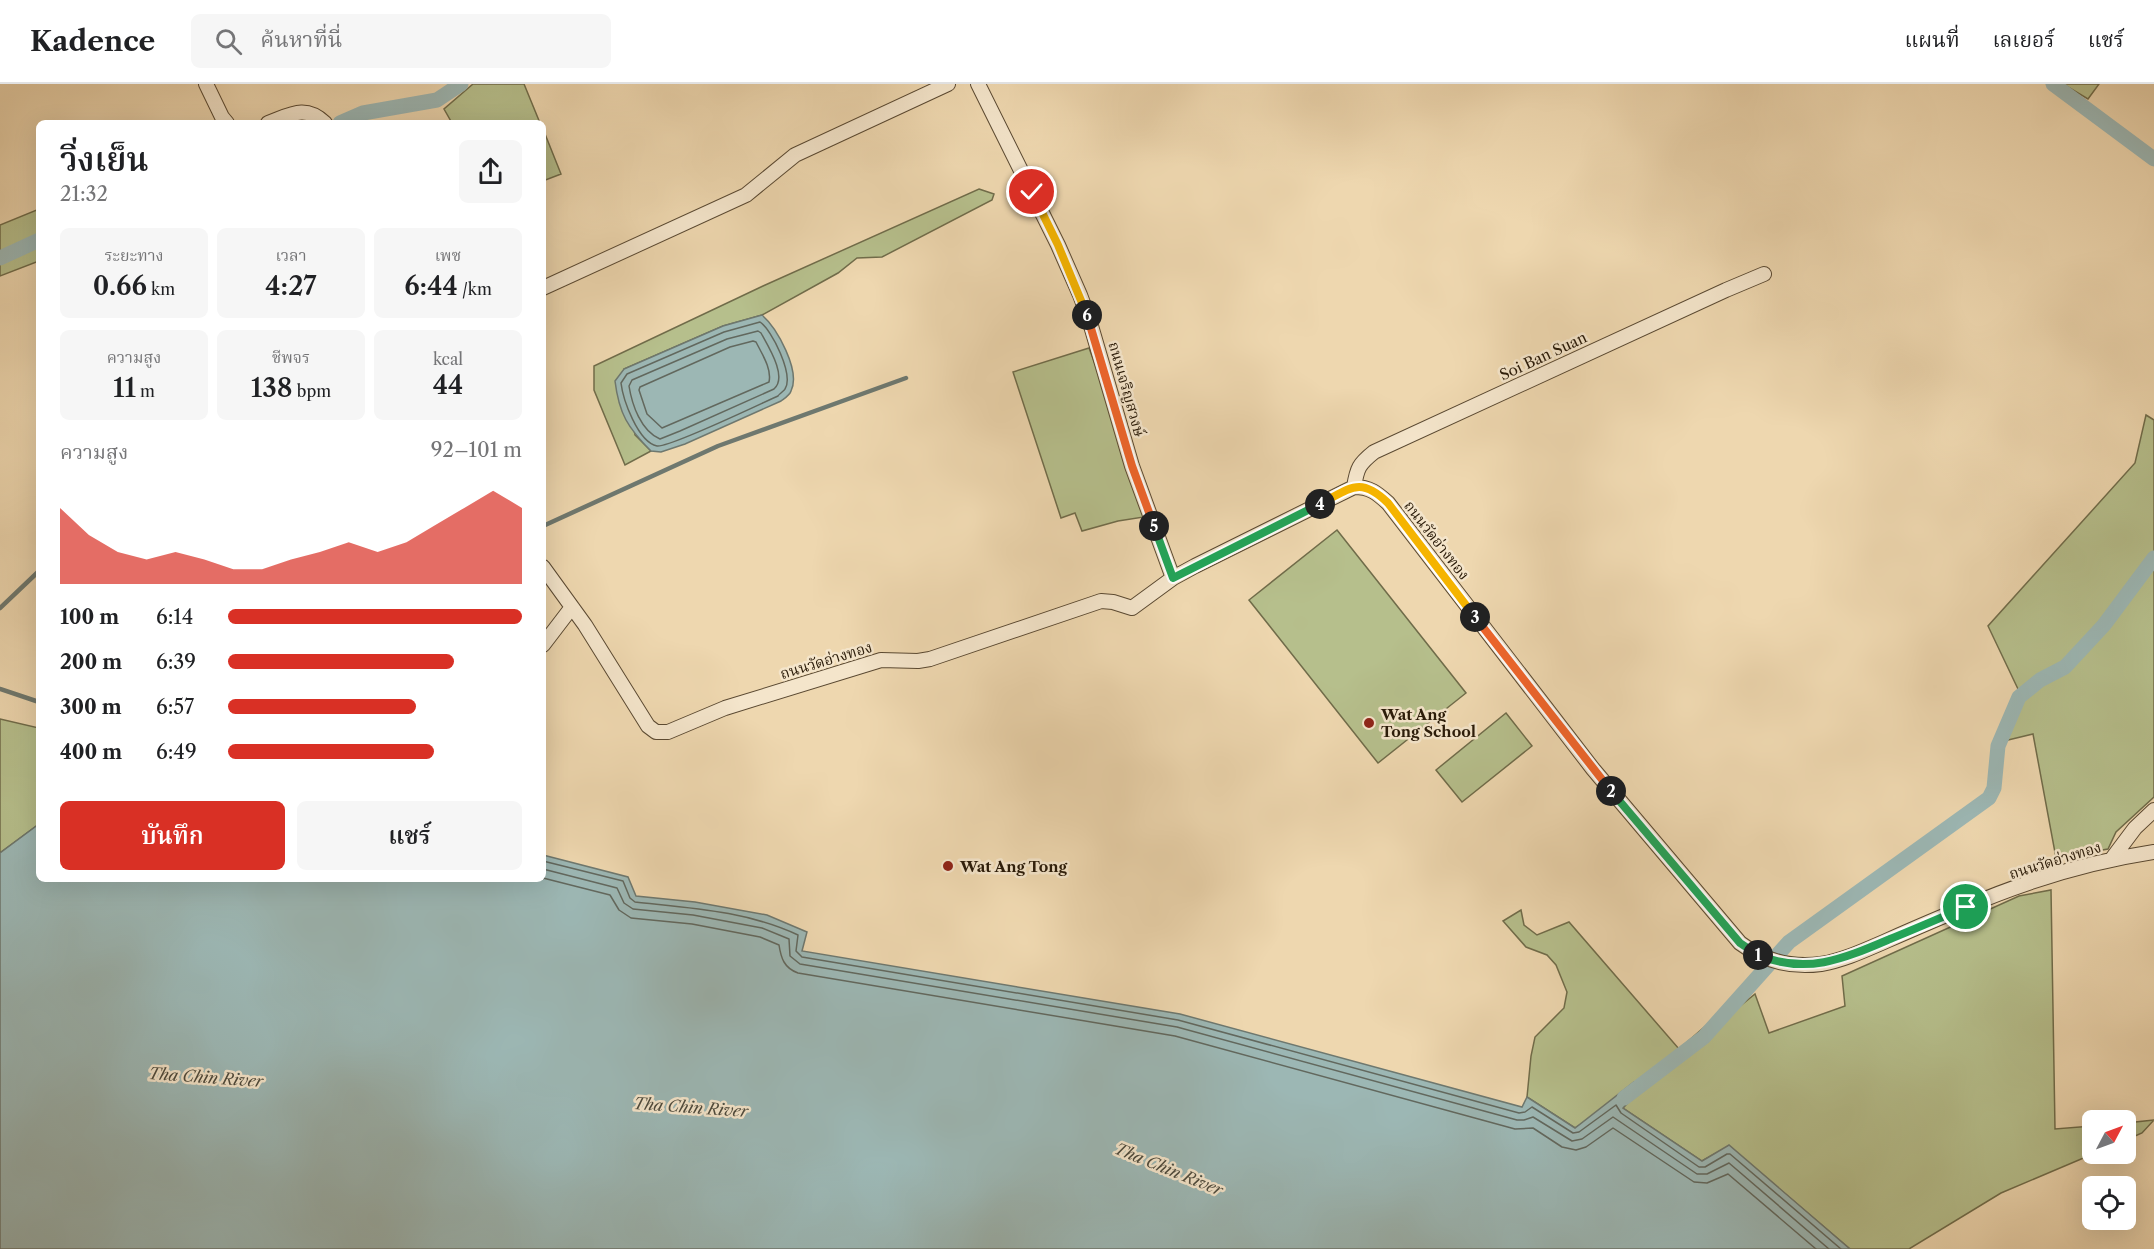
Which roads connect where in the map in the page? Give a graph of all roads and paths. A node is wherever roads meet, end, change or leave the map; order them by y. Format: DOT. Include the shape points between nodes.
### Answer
graph roads {
  1 [pos="206,84"];
  2 [pos="948,84"];
  3 [pos="978,84"];
  4 [pos="224,120"];
  5 [pos="276,120"];
  6 [pos="322,120"];
  7 [pos="1764,274"];
  8 [pos="546,287"];
  9 [pos="1354,487"];
  10 [pos="546,571"];
  11 [pos="1173,578"];
  12 [pos="572,607"];
  13 [pos="546,641"];
  14 [pos="2154,810"];
  15 [pos="2154,852"];
  16 [pos="2111,860"];
  1 -- 4 [label="street"];
  2 -- 8 [label="street" via="795,155 747,195"];
  3 -- 11 [label="street, ถนนเจริญสวงษ์" via="1080,295 1132,466"];
  5 -- 6 [label="street" via="308,112"];
  7 -- 9 [label="street, Soi Ban Suan" via="1374,452 1357,469"];
  9 -- 11 [label="street, ถนนวัดอ่างทอง"];
  9 -- 16 [label="street, ถนนวัดอ่างทอง" via="1376,492 1388,503 1593,769 1740,943 1754,953 1794,965 1845,959 1966,907 2055,874"];
  10 -- 12 [label="street, ถนนวัดอ่างทอง"];
  11 -- 12 [label="street, ถนนวัดอ่างทอง" via="1132,608 1101,602 930,659 882,660 724,708 668,732 656,732 648,726"];
  12 -- 13 [label="street"];
  14 -- 16 [label="street"];
  15 -- 16 [label="street, ถนนวัดอ่างทอง"];
}
